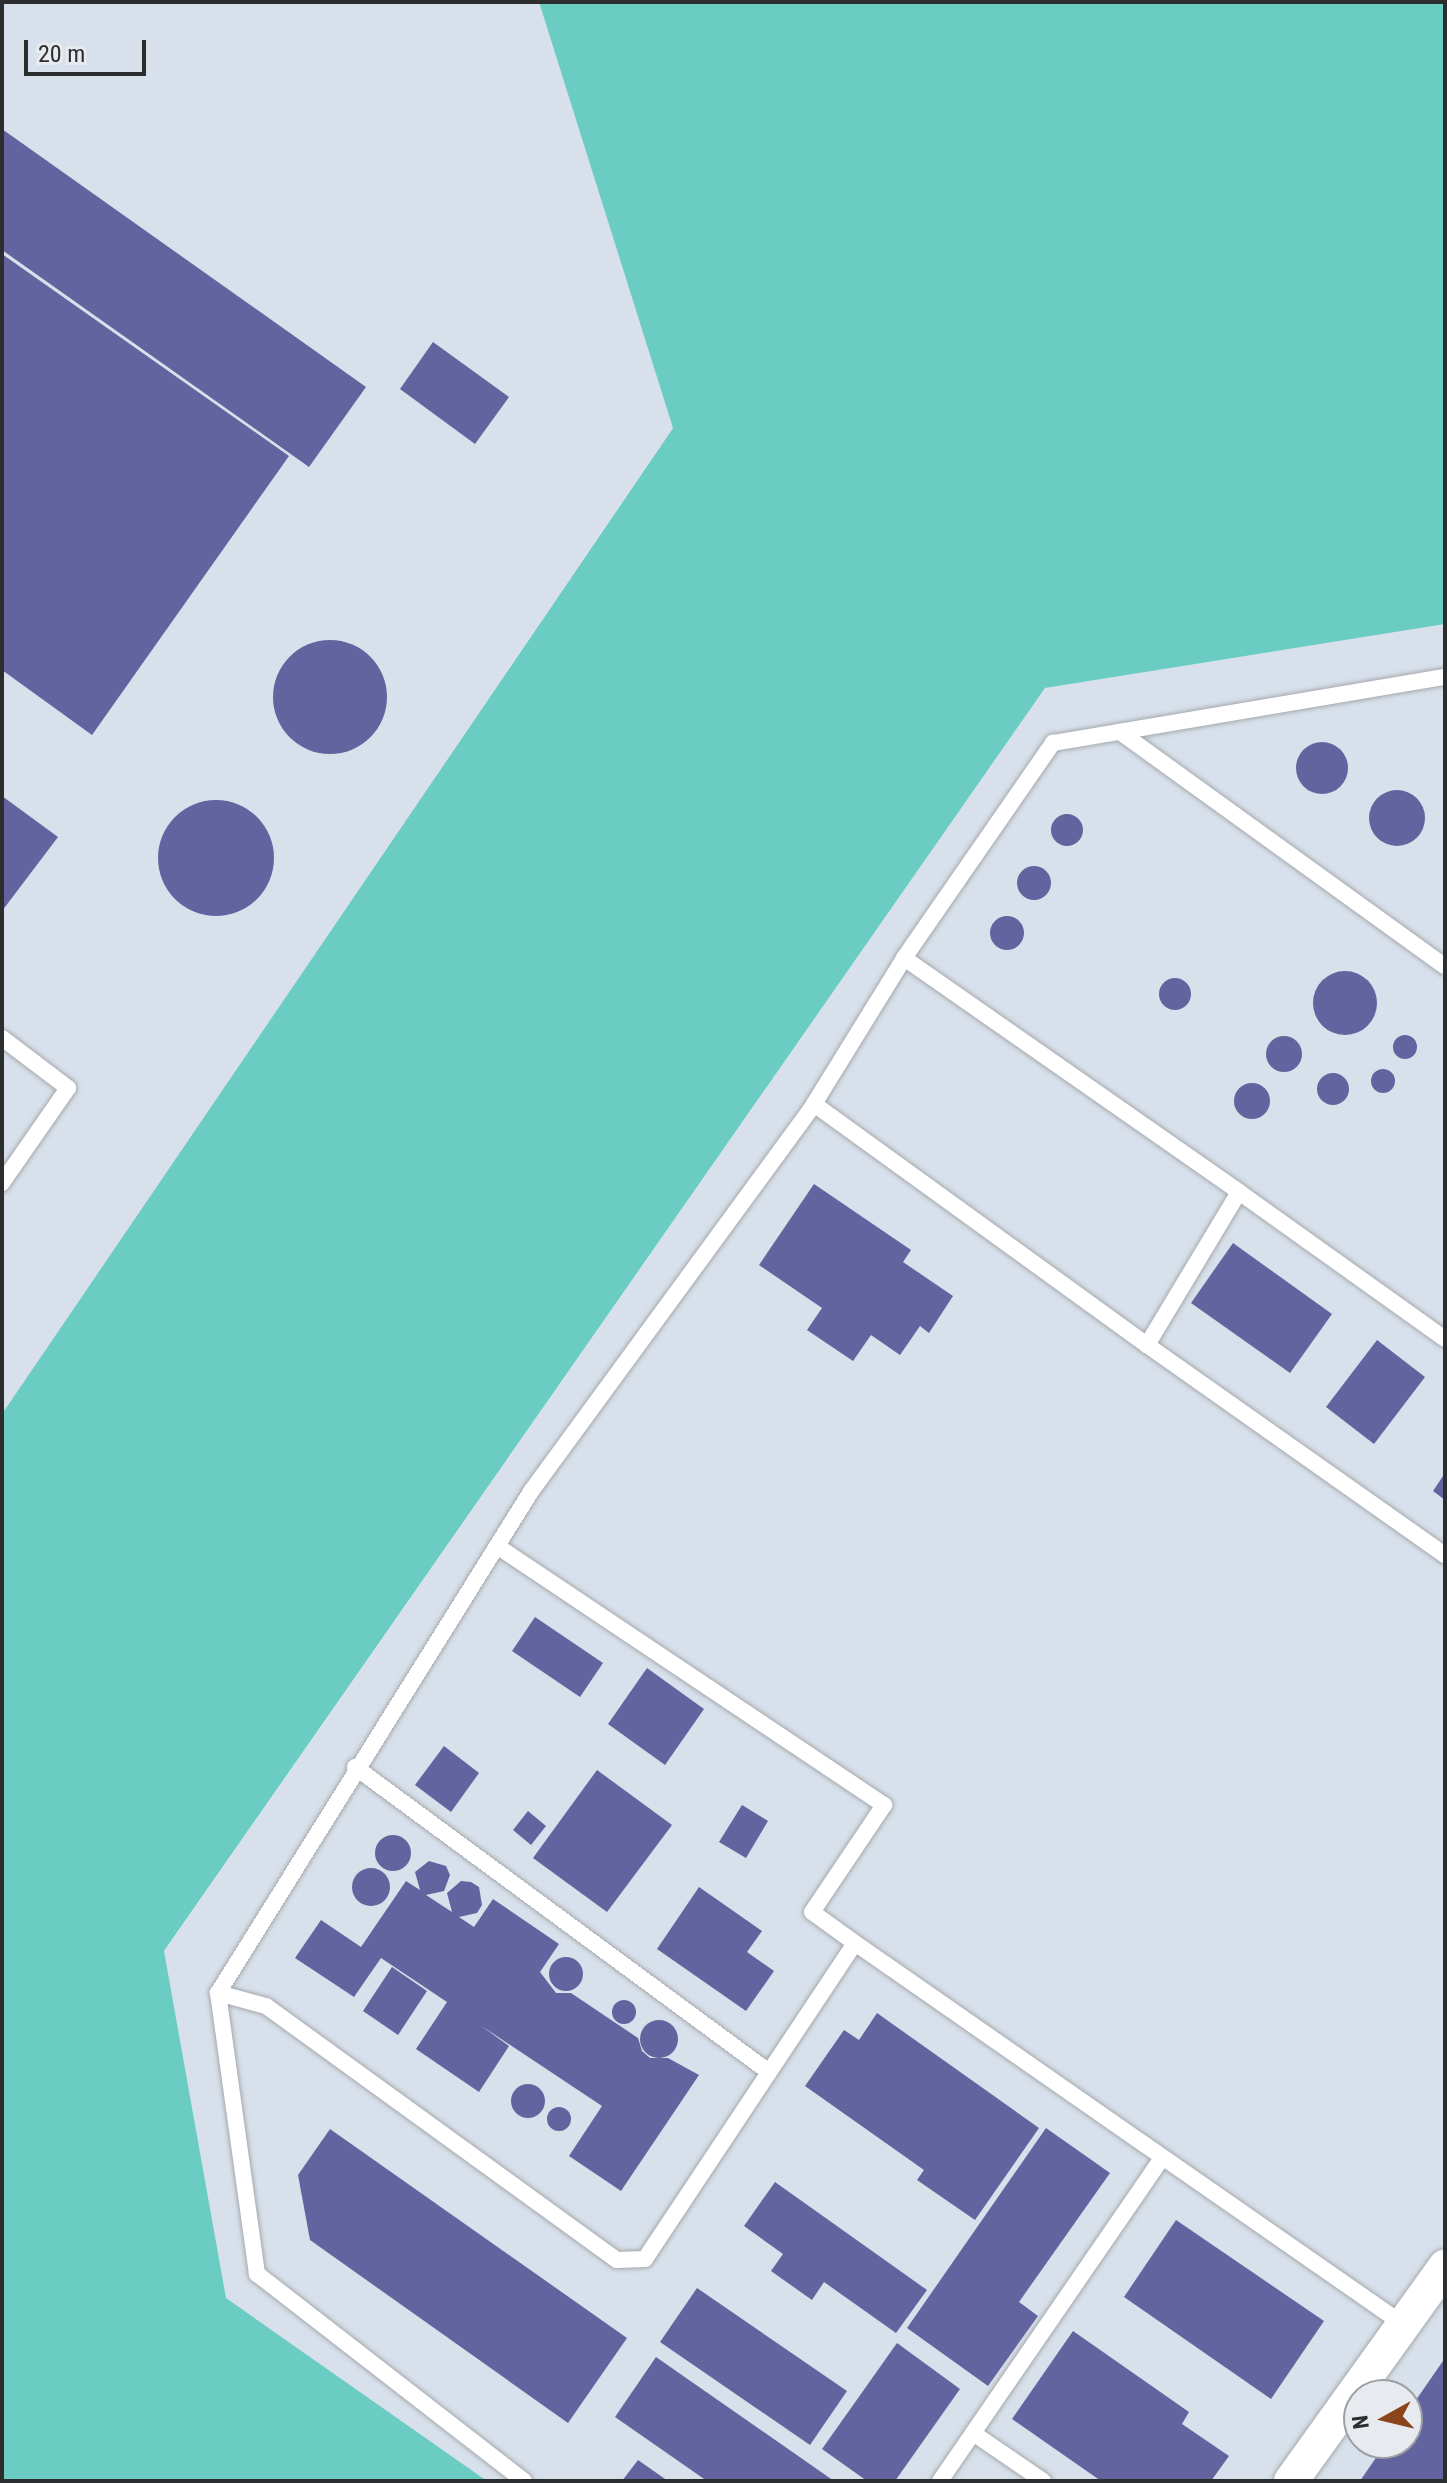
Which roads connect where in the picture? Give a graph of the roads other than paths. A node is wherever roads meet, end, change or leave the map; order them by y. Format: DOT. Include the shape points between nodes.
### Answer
graph roads {
  1 [pos="1445,677"];
  2 [pos="1120,732"];
  3 [pos="904,958"];
  4 [pos="1445,966"];
  5 [pos="2,1038"];
  6 [pos="814,1104"];
  7 [pos="2,1183"];
  8 [pos="1239,1192"];
  9 [pos="1445,1339"];
  10 [pos="1147,1345"];
  11 [pos="497,1546"];
  12 [pos="1445,1555"];
  13 [pos="355,1767"];
  14 [pos="855,1943"];
  15 [pos="218,1993"];
  16 [pos="769,2072"];
  17 [pos="1162,2158"];
  18 [pos="1445,2267"];
  19 [pos="1404,2325"];
  20 [pos="973,2433"];
  21 [pos="524,2481"];
  22 [pos="940,2481"];
  23 [pos="1043,2481"];
  24 [pos="1291,2481"];
  1 -- 2 [label="lane"];
  2 -- 3 [label="lane" via="1053,743"];
  2 -- 4 [label="lane"];
  3 -- 6 [label="lane"];
  3 -- 8 [label="lane"];
  5 -- 7 [label="lane" via="68,1088"];
  6 -- 10 [label="lane"];
  6 -- 11 [label="lane"];
  8 -- 9 [label="lane"];
  8 -- 10 [label="lane"];
  10 -- 12 [label="lane"];
  11 -- 13 [label="lane"];
  11 -- 14 [label="lane" via="884,1805 812,1912"];
  13 -- 15 [label="lane"];
  13 -- 16 [label="lane"];
  14 -- 16 [label="lane"];
  14 -- 17 [label="lane"];
  15 -- 16 [label="lane" via="266,2006 617,2260 645,2259"];
  15 -- 21 [label="lane" via="257,2274"];
  17 -- 19 [label="lane"];
  17 -- 20 [label="lane"];
  18 -- 19 [label="street"];
  19 -- 24 [label="street"];
  20 -- 22 [label="lane"];
  20 -- 23 [label="lane"];
}
